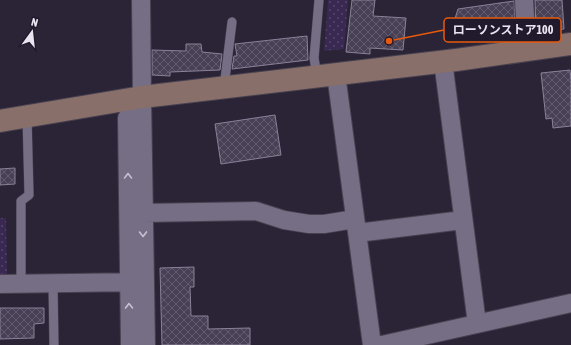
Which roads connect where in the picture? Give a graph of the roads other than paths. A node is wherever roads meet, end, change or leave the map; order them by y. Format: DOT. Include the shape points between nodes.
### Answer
graph roads {
  1 [pos="142,0"];
  2 [pos="319,0"];
  3 [pos="524,0"];
  4 [pos="232,22"];
  5 [pos="571,44"];
  6 [pos="527,50"];
  7 [pos="443,62"];
  8 [pos="326,75"];
  9 [pos="226,87"];
  10 [pos="142,97"];
  11 [pos="27,116"];
  12 [pos="0,121"];
  13 [pos="143,213"];
  14 [pos="463,220"];
  15 [pos="356,226"];
  16 [pos="136,282"];
  17 [pos="53,283"];
  18 [pos="0,284"];
  19 [pos="21,284"];
  20 [pos="571,303"];
  21 [pos="477,324"];
  22 [pos="436,339"];
  23 [pos="54,345"];
  24 [pos="130,345"];
  25 [pos="146,345"];
  26 [pos="372,345"];
  27 [pos="382,345"];
  1 -- 10 [label="street"];
  2 -- 8 [label="lane" via="314,58"];
  3 -- 6 [label="street"];
  4 -- 9 [label="lane"];
  5 -- 6 [label="street"];
  6 -- 7 [label="street"];
  7 -- 8 [label="street"];
  7 -- 14 [label="street"];
  8 -- 9 [label="street"];
  8 -- 15 [label="street"];
  9 -- 10 [label="street"];
  10 -- 11 [label="street"];
  10 -- 13 [label="street"];
  16 -- 10 [label="street, one-way" via="127,118"];
  11 -- 12 [label="street"];
  11 -- 19 [label="lane" via="29,195 21,201"];
  13 -- 15 [label="street" via="256,211 284,220 309,224"];
  13 -- 16 [label="street, one-way"];
  14 -- 15 [label="street"];
  14 -- 21 [label="street"];
  15 -- 26 [label="street"];
  16 -- 17 [label="street"];
  24 -- 16 [label="street, one-way"];
  16 -- 25 [label="street"];
  17 -- 19 [label="street"];
  17 -- 23 [label="lane"];
  18 -- 19 [label="street"];
  20 -- 21 [label="street"];
  21 -- 22 [label="street"];
  22 -- 27 [label="street"];
}
